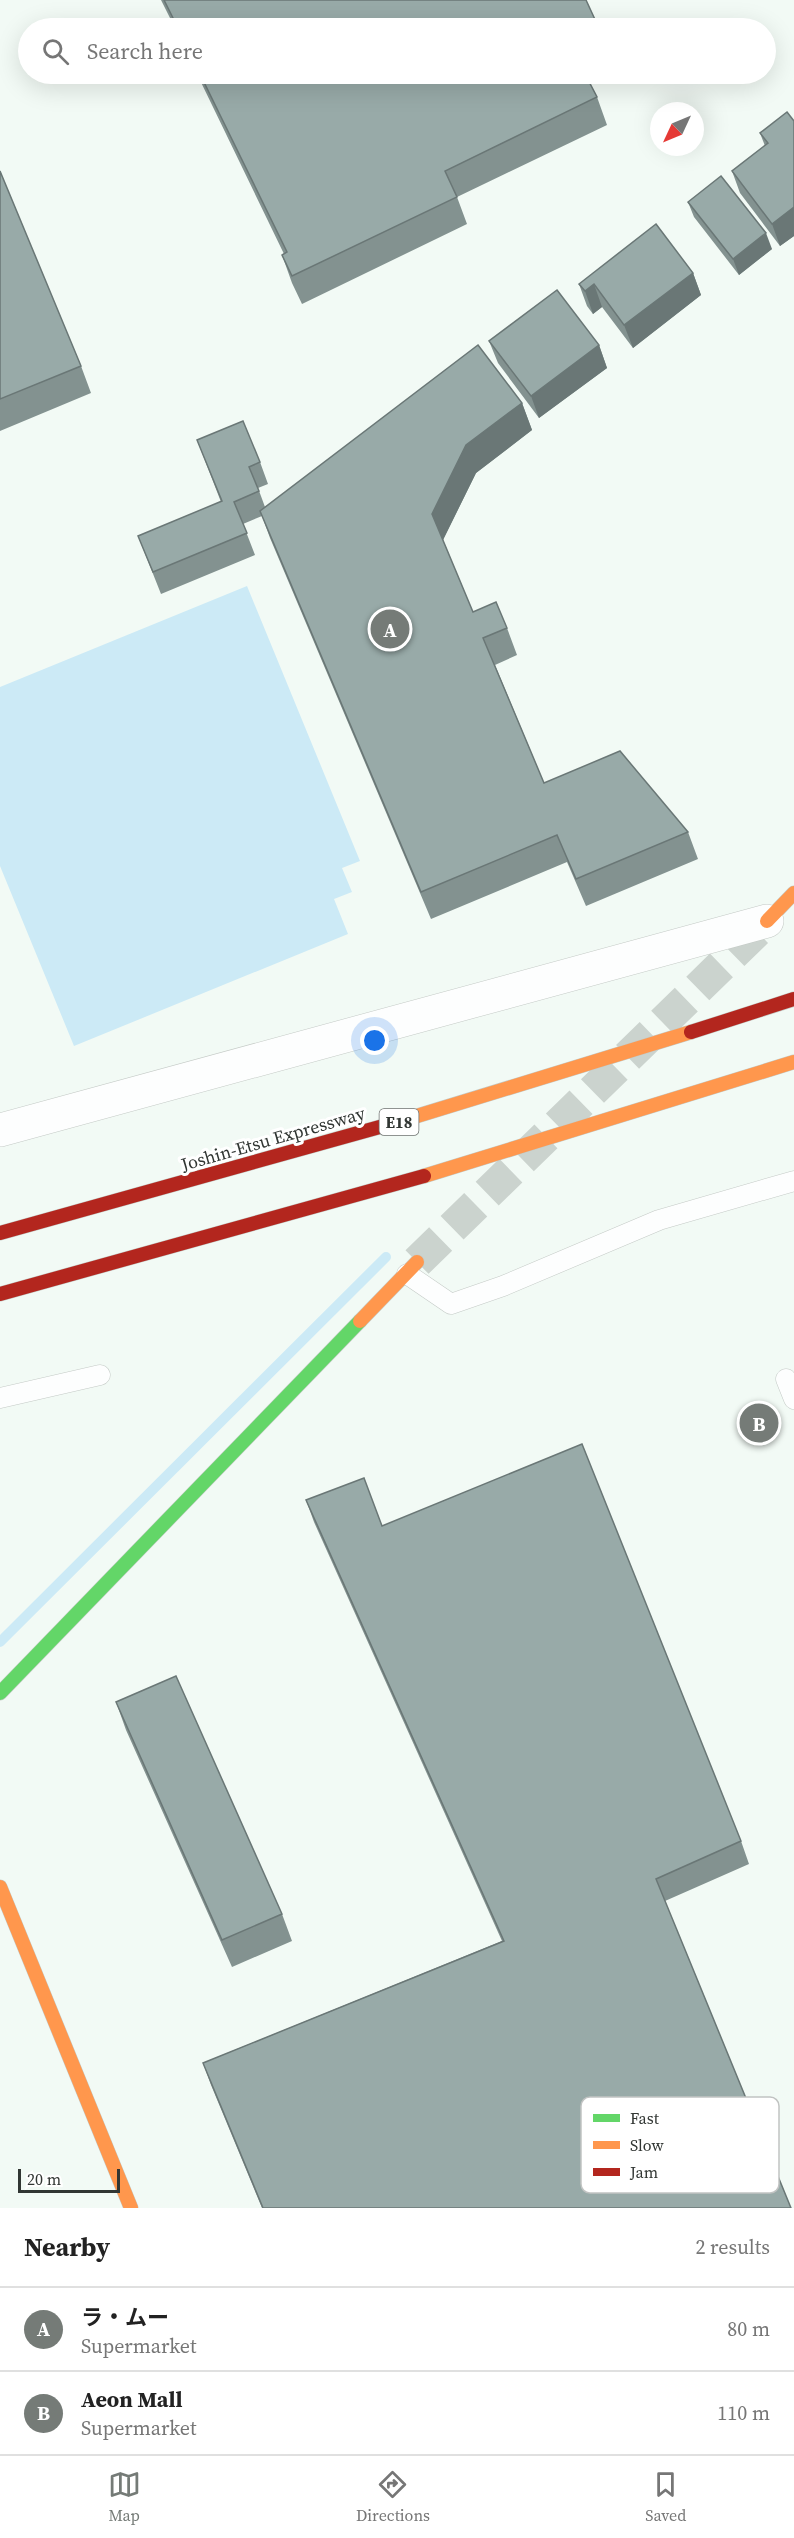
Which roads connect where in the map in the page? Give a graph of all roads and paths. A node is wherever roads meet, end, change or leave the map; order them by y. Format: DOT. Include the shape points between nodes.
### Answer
graph roads {
  1 [pos="794,893"];
  2 [pos="767,921"];
  3 [pos="794,999"];
  4 [pos="794,1062"];
  5 [pos="0,1130"];
  6 [pos="794,1181"];
  7 [pos="0,1233"];
  8 [pos="412,1268"];
  9 [pos="0,1294"];
  10 [pos="100,1375"];
  11 [pos="786,1379"];
  12 [pos="0,1398"];
  13 [pos="794,1399"];
  14 [pos="0,1693"];
  15 [pos="0,1887"];
  16 [pos="131,2208"];
  1 -- 2 [label="main road"];
  2 -- 5 [label="street"];
  3 -- 7 [label="main road, Joshin-Etsu Expressway / E18" via="568,1072"];
  4 -- 9 [label="main road" via="611,1121"];
  6 -- 8 [label="lane" via="659,1220 451,1304"];
  8 -- 14 [label="main road"];
  10 -- 12 [label="lane"];
  11 -- 13 [label="lane"];
  15 -- 16 [label="main road"];
}
